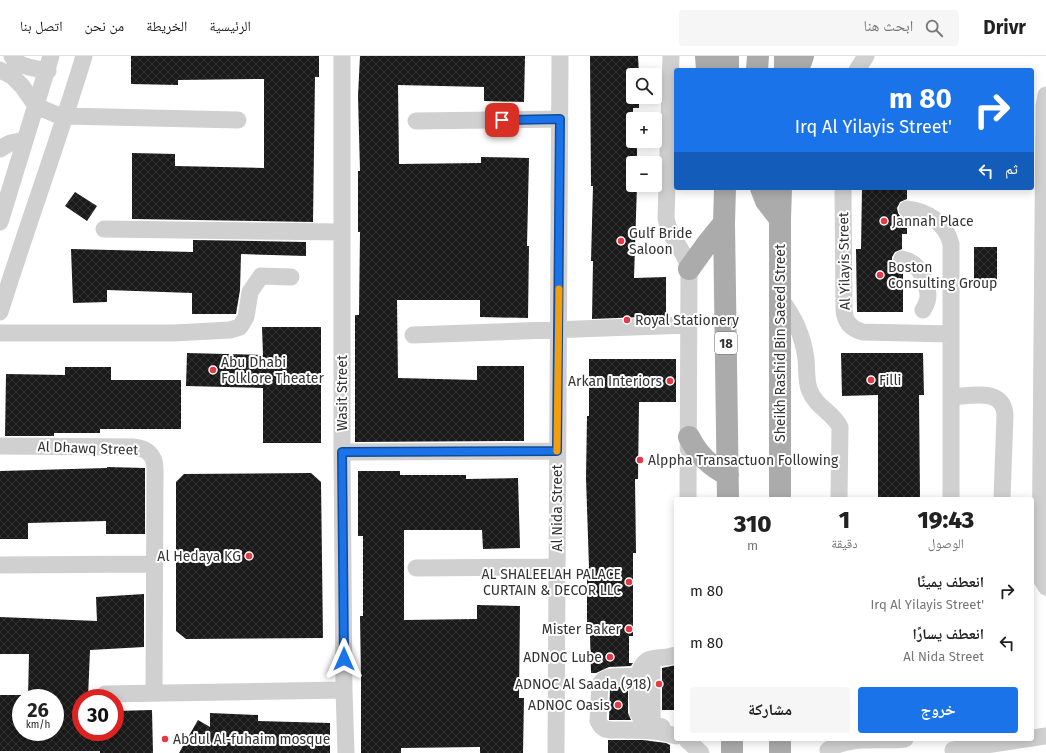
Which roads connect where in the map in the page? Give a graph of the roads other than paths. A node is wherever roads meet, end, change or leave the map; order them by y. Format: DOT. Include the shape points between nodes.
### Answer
graph roads {
  1 [pos="12,56"];
  2 [pos="84,56"];
  3 [pos="342,56"];
  4 [pos="560,56"];
  5 [pos="671,56"];
  6 [pos="706,56"];
  7 [pos="728,56"];
  8 [pos="758,56"];
  9 [pos="785,56"];
  10 [pos="803,56"];
  11 [pos="866,56"];
  12 [pos="49,63"];
  13 [pos="706,68"];
  14 [pos="728,68"];
  15 [pos="758,68"];
  16 [pos="785,68"];
  17 [pos="799,68"];
  18 [pos="858,68"];
  19 [pos="0,70"];
  20 [pos="1046,95"];
  21 [pos="36,106"];
  22 [pos="65,116"];
  23 [pos="560,119"];
  24 [pos="238,120"];
  25 [pos="416,121"];
  26 [pos="25,140"];
  27 [pos="0,149"];
  28 [pos="725,190"];
  29 [pos="762,190"];
  30 [pos="781,190"];
  31 [pos="843,190"];
  32 [pos="907,209"];
  33 [pos="780,219"];
  34 [pos="0,222"];
  35 [pos="724,223"];
  36 [pos="104,229"];
  37 [pos="341,232"];
  38 [pos="902,259"];
  39 [pos="689,269"];
  40 [pos="291,277"];
  41 [pos="780,298"];
  42 [pos="0,312"];
  43 [pos="689,325"];
  44 [pos="559,330"];
  45 [pos="0,333"];
  46 [pos="923,333"];
  47 [pos="951,334"];
  48 [pos="413,335"];
  49 [pos="951,397"];
  50 [pos="689,437"];
  51 [pos="0,446"];
  52 [pos="557,451"];
  53 [pos="342,452"];
  54 [pos="728,475"];
  55 [pos="688,497"];
  56 [pos="728,497"];
  57 [pos="780,497"];
  58 [pos="839,497"];
  59 [pos="952,497"];
  60 [pos="1002,497"];
  61 [pos="1040,547"];
  62 [pos="154,564"];
  63 [pos="0,565"];
  64 [pos="557,567"];
  65 [pos="416,568"];
  66 [pos="1046,587"];
  67 [pos="674,655"];
  68 [pos="652,659"];
  69 [pos="638,676"];
  70 [pos="344,690"];
  71 [pos="154,693"];
  72 [pos="124,694"];
  73 [pos="652,724"];
  74 [pos="674,734"];
  75 [pos="1046,736"];
  76 [pos="674,737"];
  77 [pos="1034,738"];
  78 [pos="684,741"];
  79 [pos="732,741"];
  80 [pos="780,741"];
  81 [pos="865,741"];
  82 [pos="1006,741"];
  83 [pos="828,747"];
  84 [pos="953,748"];
  85 [pos="346,753"];
  86 [pos="556,753"];
  87 [pos="701,753"];
  88 [pos="732,753"];
  89 [pos="780,753"];
  1 -- 12 [label="street" via="20,64"];
  2 -- 22 [label="street"];
  3 -- 37 [label="street, Wasit Street"];
  4 -- 23 [label="street, Al Nida Street"];
  5 -- 39 [label="street" via="666,218 670,233 685,257"];
  6 -- 13 [label="main road"];
  7 -- 14 [label="main road"];
  8 -- 15 [label="main road"];
  9 -- 16 [label="main road"];
  10 -- 17 [label="main road"];
  11 -- 18 [label="street"];
  12 -- 21 [label="street"];
  19 -- 21 [label="street" via="12,76"];
  20 -- 61 [label="street"];
  21 -- 22 [label="street"];
  21 -- 26 [label="street"];
  22 -- 24 [label="street"];
  22 -- 42 [label="street"];
  23 -- 25 [label="street"];
  23 -- 44 [label="street, Al Nida Street"];
  26 -- 27 [label="street" via="10,143"];
  26 -- 34 [label="street"];
  28 -- 35 [label="main road, 18"];
  29 -- 33 [label="main road" via="766,201"];
  30 -- 33 [label="main road, Sheikh Rashid Bin Saeed Street"];
  31 -- 46 [label="street, Al Yilayis Street" via="846,320 853,328 863,332"];
  32 -- 47 [label="street" via="925,213 940,224 941,238 950,256"];
  33 -- 41 [label="main road, Sheikh Rashid Bin Saeed Street"];
  35 -- 39 [label="main road"];
  35 -- 54 [label="main road, 18"];
  36 -- 37 [label="street"];
  37 -- 53 [label="street, Wasit Street"];
  38 -- 46 [label="street" via="916,265 924,279 920,291"];
  39 -- 43 [label="street"];
  40 -- 45 [label="street" via="261,276 250,292 246,317 240,327 230,330 174,333"];
  41 -- 57 [label="main road, Sheikh Rashid Bin Saeed Street"];
  41 -- 58 [label="street" via="796,321 801,334 810,390 817,404 834,417 840,427"];
  43 -- 44 [label="street"];
  43 -- 50 [label="street"];
  44 -- 48 [label="street"];
  44 -- 52 [label="street, Al Nida Street"];
  46 -- 47 [label="street, Al Yilayis Street"];
  47 -- 49 [label="street"];
  49 -- 59 [label="street"];
  49 -- 60 [label="street" via="987,395 996,398 1003,406 1005,415"];
  50 -- 54 [label="main road" via="705,460"];
  50 -- 55 [label="street"];
  51 -- 62 [label="street, Al Dhawq Street" via="133,447 150,452 155,463"];
  52 -- 53 [label="street"];
  52 -- 64 [label="street, Al Nida Street"];
  53 -- 70 [label="street, Wasit Street"];
  54 -- 56 [label="main road, 18"];
  61 -- 66 [label="street" via="1040,577"];
  62 -- 63 [label="street"];
  62 -- 71 [label="street, Al Dhawq Street"];
  64 -- 65 [label="street, Al Nida Street"];
  64 -- 86 [label="street, Al Nida Street"];
  67 -- 68 [label="street"];
  68 -- 69 [label="street" via="643,665"];
  68 -- 73 [label="street"];
  69 -- 73 [label="street" via="638,713 645,722"];
  69 -- 76 [label="street" via="610,676 603,680 599,688 598,721 605,729 649,730"];
  70 -- 71 [label="street"];
  70 -- 85 [label="street, Wasit Street"];
  71 -- 72 [label="street"];
  73 -- 74 [label="street"];
  75 -- 77 [label="street"];
  78 -- 87 [label="street"];
  79 -- 88 [label="main road"];
  80 -- 89 [label="main road"];
  81 -- 83 [label="street"];
  82 -- 84 [label="street"];
}
